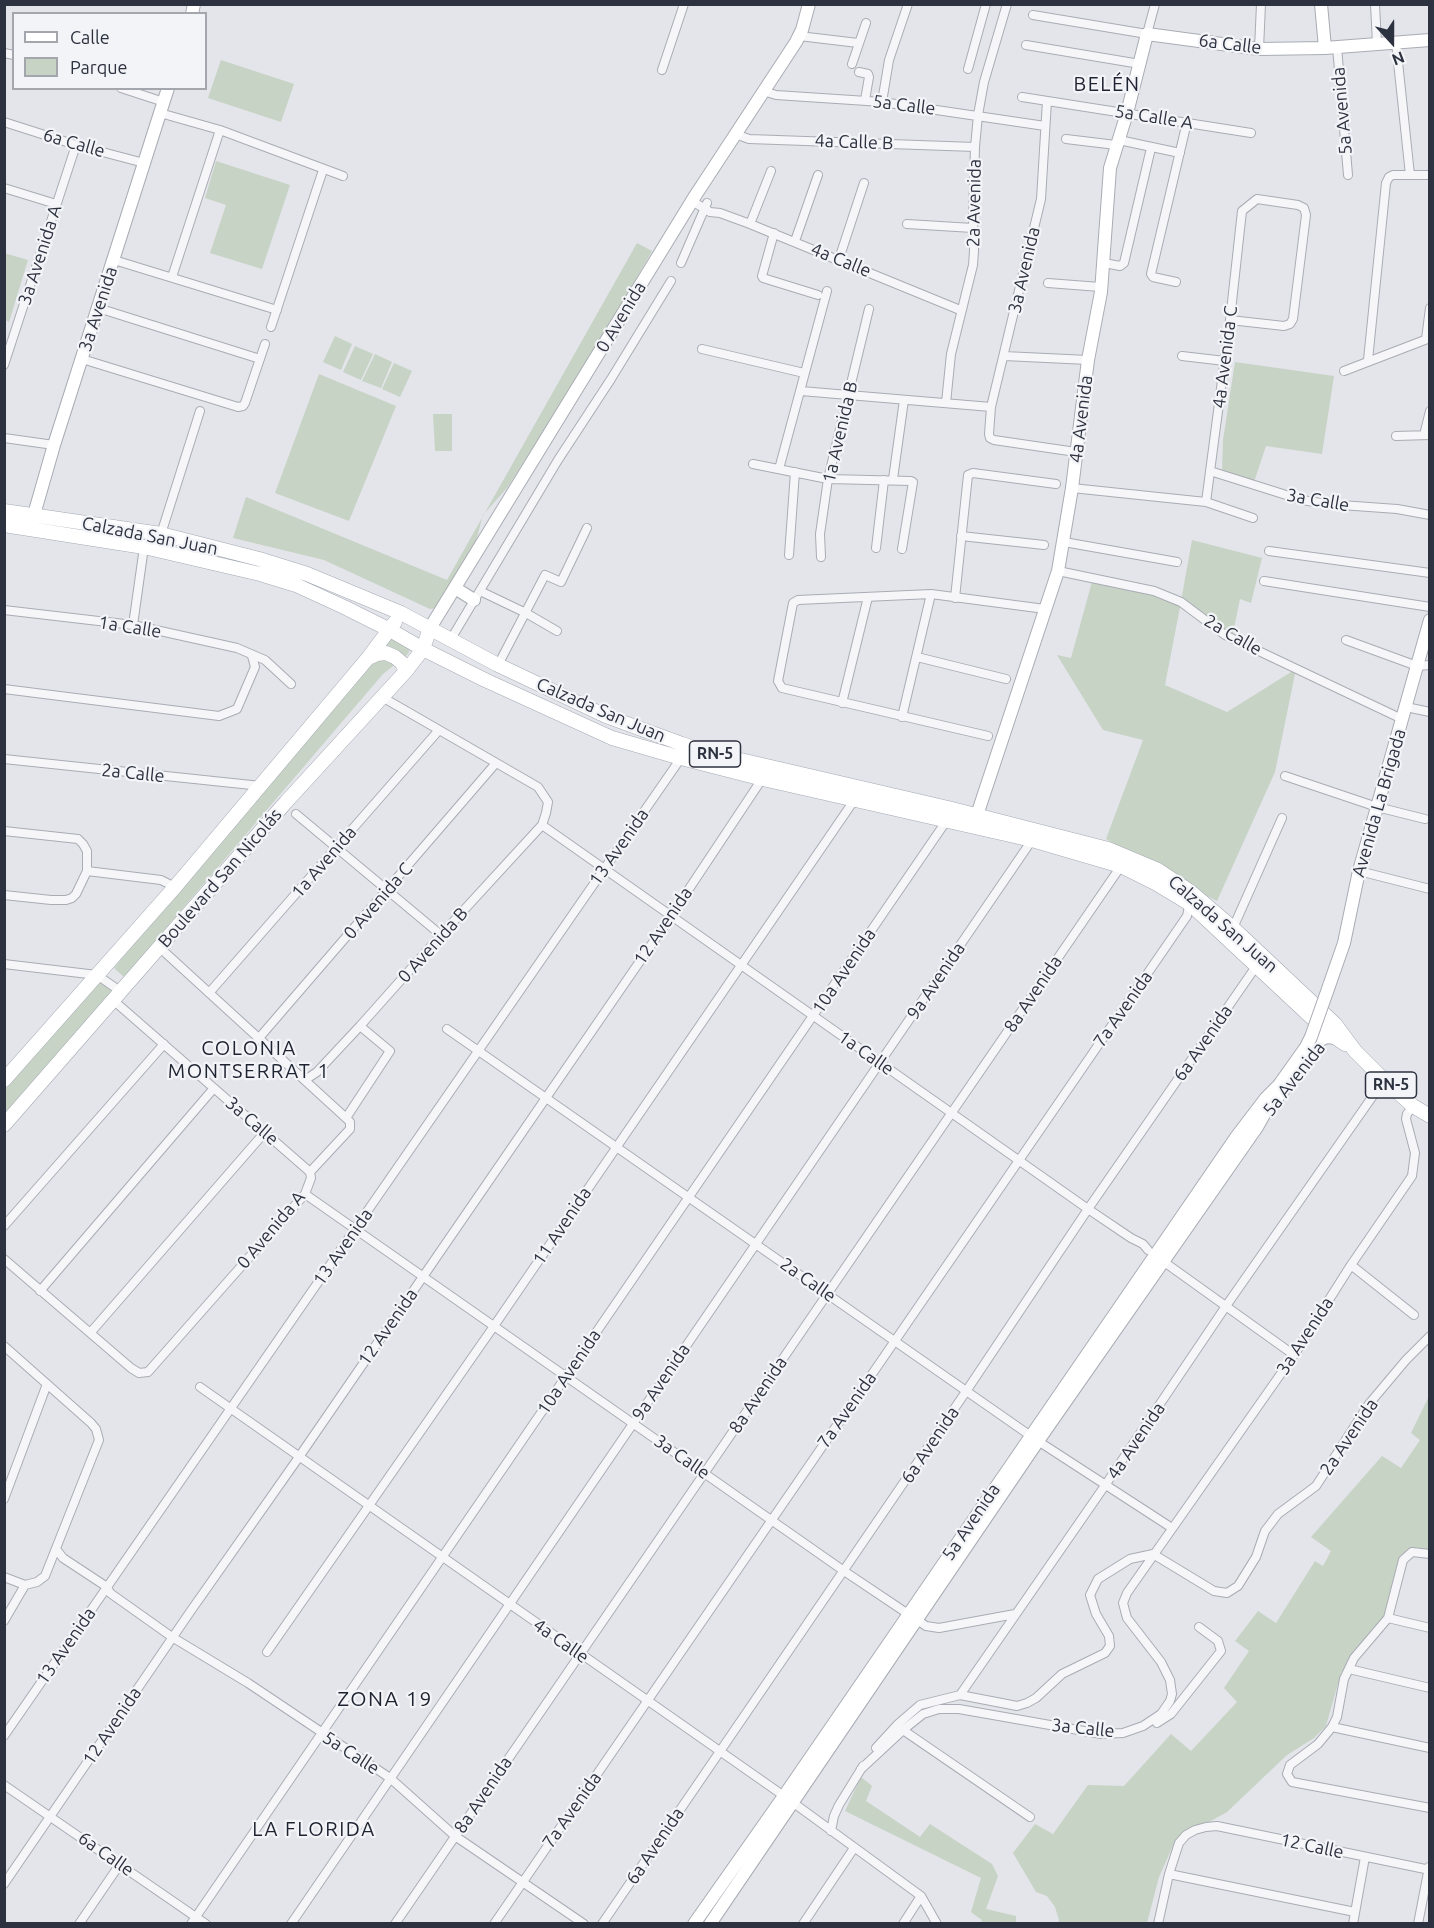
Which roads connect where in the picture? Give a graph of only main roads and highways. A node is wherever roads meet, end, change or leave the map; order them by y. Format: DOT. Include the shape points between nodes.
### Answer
graph roads {
  1 [pos="809,4"];
  2 [pos="1321,4"];
  3 [pos="1147,34"];
  4 [pos="1430,40"];
  5 [pos="1331,47"];
  6 [pos="167,90"];
  7 [pos="4,511"];
  8 [pos="34,514"];
  9 [pos="4,525"];
  10 [pos="30,529"];
  11 [pos="455,588"];
  12 [pos="477,595"];
  13 [pos="401,613"];
  14 [pos="1430,620"];
  15 [pos="430,628"];
  16 [pos="390,630"];
  17 [pos="423,649"];
  18 [pos="368,658"];
  19 [pos="1423,666"];
  20 [pos="406,671"];
  21 [pos="665,737"];
  22 [pos="612,738"];
  23 [pos="764,772"];
  24 [pos="948,814"];
  25 [pos="975,821"];
  26 [pos="1191,898"];
  27 [pos="1329,986"];
  28 [pos="1311,1017"];
  29 [pos="1335,1038"];
  30 [pos="1355,1051"];
  31 [pos="10,1067"];
  32 [pos="4,1080"];
  33 [pos="1430,1116"];
  34 [pos="1252,1124"];
  35 [pos="4,1125"];
  36 [pos="788,1800"];
  37 [pos="694,1923"];
  38 [pos="710,1923"];
  1 -- 11 [label="main road, 0 Avenida" via="799,36 693,198"];
  2 -- 5 [label="main road, 5a Avenida"];
  3 -- 5 [label="main road, 6a Calle" via="1259,50"];
  3 -- 25 [label="main road, 4a Avenida" via="1110,168 1101,292 1058,571"];
  4 -- 5 [label="main road, 6a Calle"];
  6 -- 8 [label="main road, 3a Avenida"];
  7 -- 8 [label="main road, Calzada San Juan / RN-5"];
  8 -- 10 [label="main road, 3a Avenida"];
  8 -- 13 [label="main road, Calzada San Juan / RN-5" via="161,534 259,559 307,574"];
  9 -- 10 [label="main road, Calzada San Juan / RN-5"];
  10 -- 16 [label="main road, Calzada San Juan / RN-5" via="144,547 249,571 296,585"];
  11 -- 12 [label="main road"];
  11 -- 15 [label="main road, 0 Avenida"];
  13 -- 15 [label="main road, Calzada San Juan / RN-5"];
  13 -- 16 [label="main road, Boulevard San Nicolás"];
  14 -- 19 [label="main road, Avenida La Brigada"];
  15 -- 17 [label="main road, Boulevard San Nicolás"];
  15 -- 21 [label="main road, Calzada San Juan / RN-5" via="606,716"];
  16 -- 17 [label="main road, Calzada San Juan / RN-5"];
  16 -- 18 [label="main road, Boulevard San Nicolás"];
  17 -- 20 [label="main road, Boulevard San Nicolás"];
  17 -- 22 [label="main road, Calzada San Juan / RN-5"];
  18 -- 20 [label="main road" via="376,654 395,657"];
  18 -- 31 [label="main road, Boulevard San Nicolás" via="175,887"];
  19 -- 27 [label="main road, Avenida La Brigada" via="1404,713 1359,871 1344,943"];
  20 -- 35 [label="main road, Boulevard San Nicolás"];
  21 -- 22 [label="main road" via="657,742 625,735"];
  21 -- 23 [label="main road, Calzada San Juan / RN-5"];
  22 -- 23 [label="main road, Calzada San Juan / RN-5" via="681,758"];
  23 -- 24 [label="main road, Calzada San Juan / RN-5"];
  23 -- 24 [label="main road, Calzada San Juan / RN-5" via="925,815"];
  24 -- 25 [label="main road, Calzada San Juan / RN-5"];
  25 -- 26 [label="main road, Calzada San Juan / RN-5" via="1121,866"];
  25 -- 26 [label="main road, Calzada San Juan / RN-5" via="1108,849 1158,870"];
  26 -- 28 [label="main road, Calzada San Juan / RN-5"];
  26 -- 30 [label="main road, Calzada San Juan / RN-5" via="1233,928 1335,1024"];
  27 -- 34 [label="main road, 5a Avenida, bridge" via="1311,1037 1266,1098"];
  28 -- 29 [label="main road, Calzada San Juan / RN-5"];
  28 -- 34 [label="main road, 5a Avenida" via="1311,1030 1300,1051"];
  29 -- 30 [label="main road, Calzada San Juan / RN-5"];
  29 -- 34 [label="main road, 5a Avenida" via="1320,1040"];
  30 -- 33 [label="main road, Calzada San Juan / RN-5" via="1413,1106"];
  31 -- 32 [label="main road, Boulevard San Nicolás"];
  34 -- 36 [label="main road, 5a Avenida" via="1156,1256"];
  36 -- 37 [label="main road, 5a Avenida"];
  36 -- 38 [label="main road, 5a Avenida"];
}
